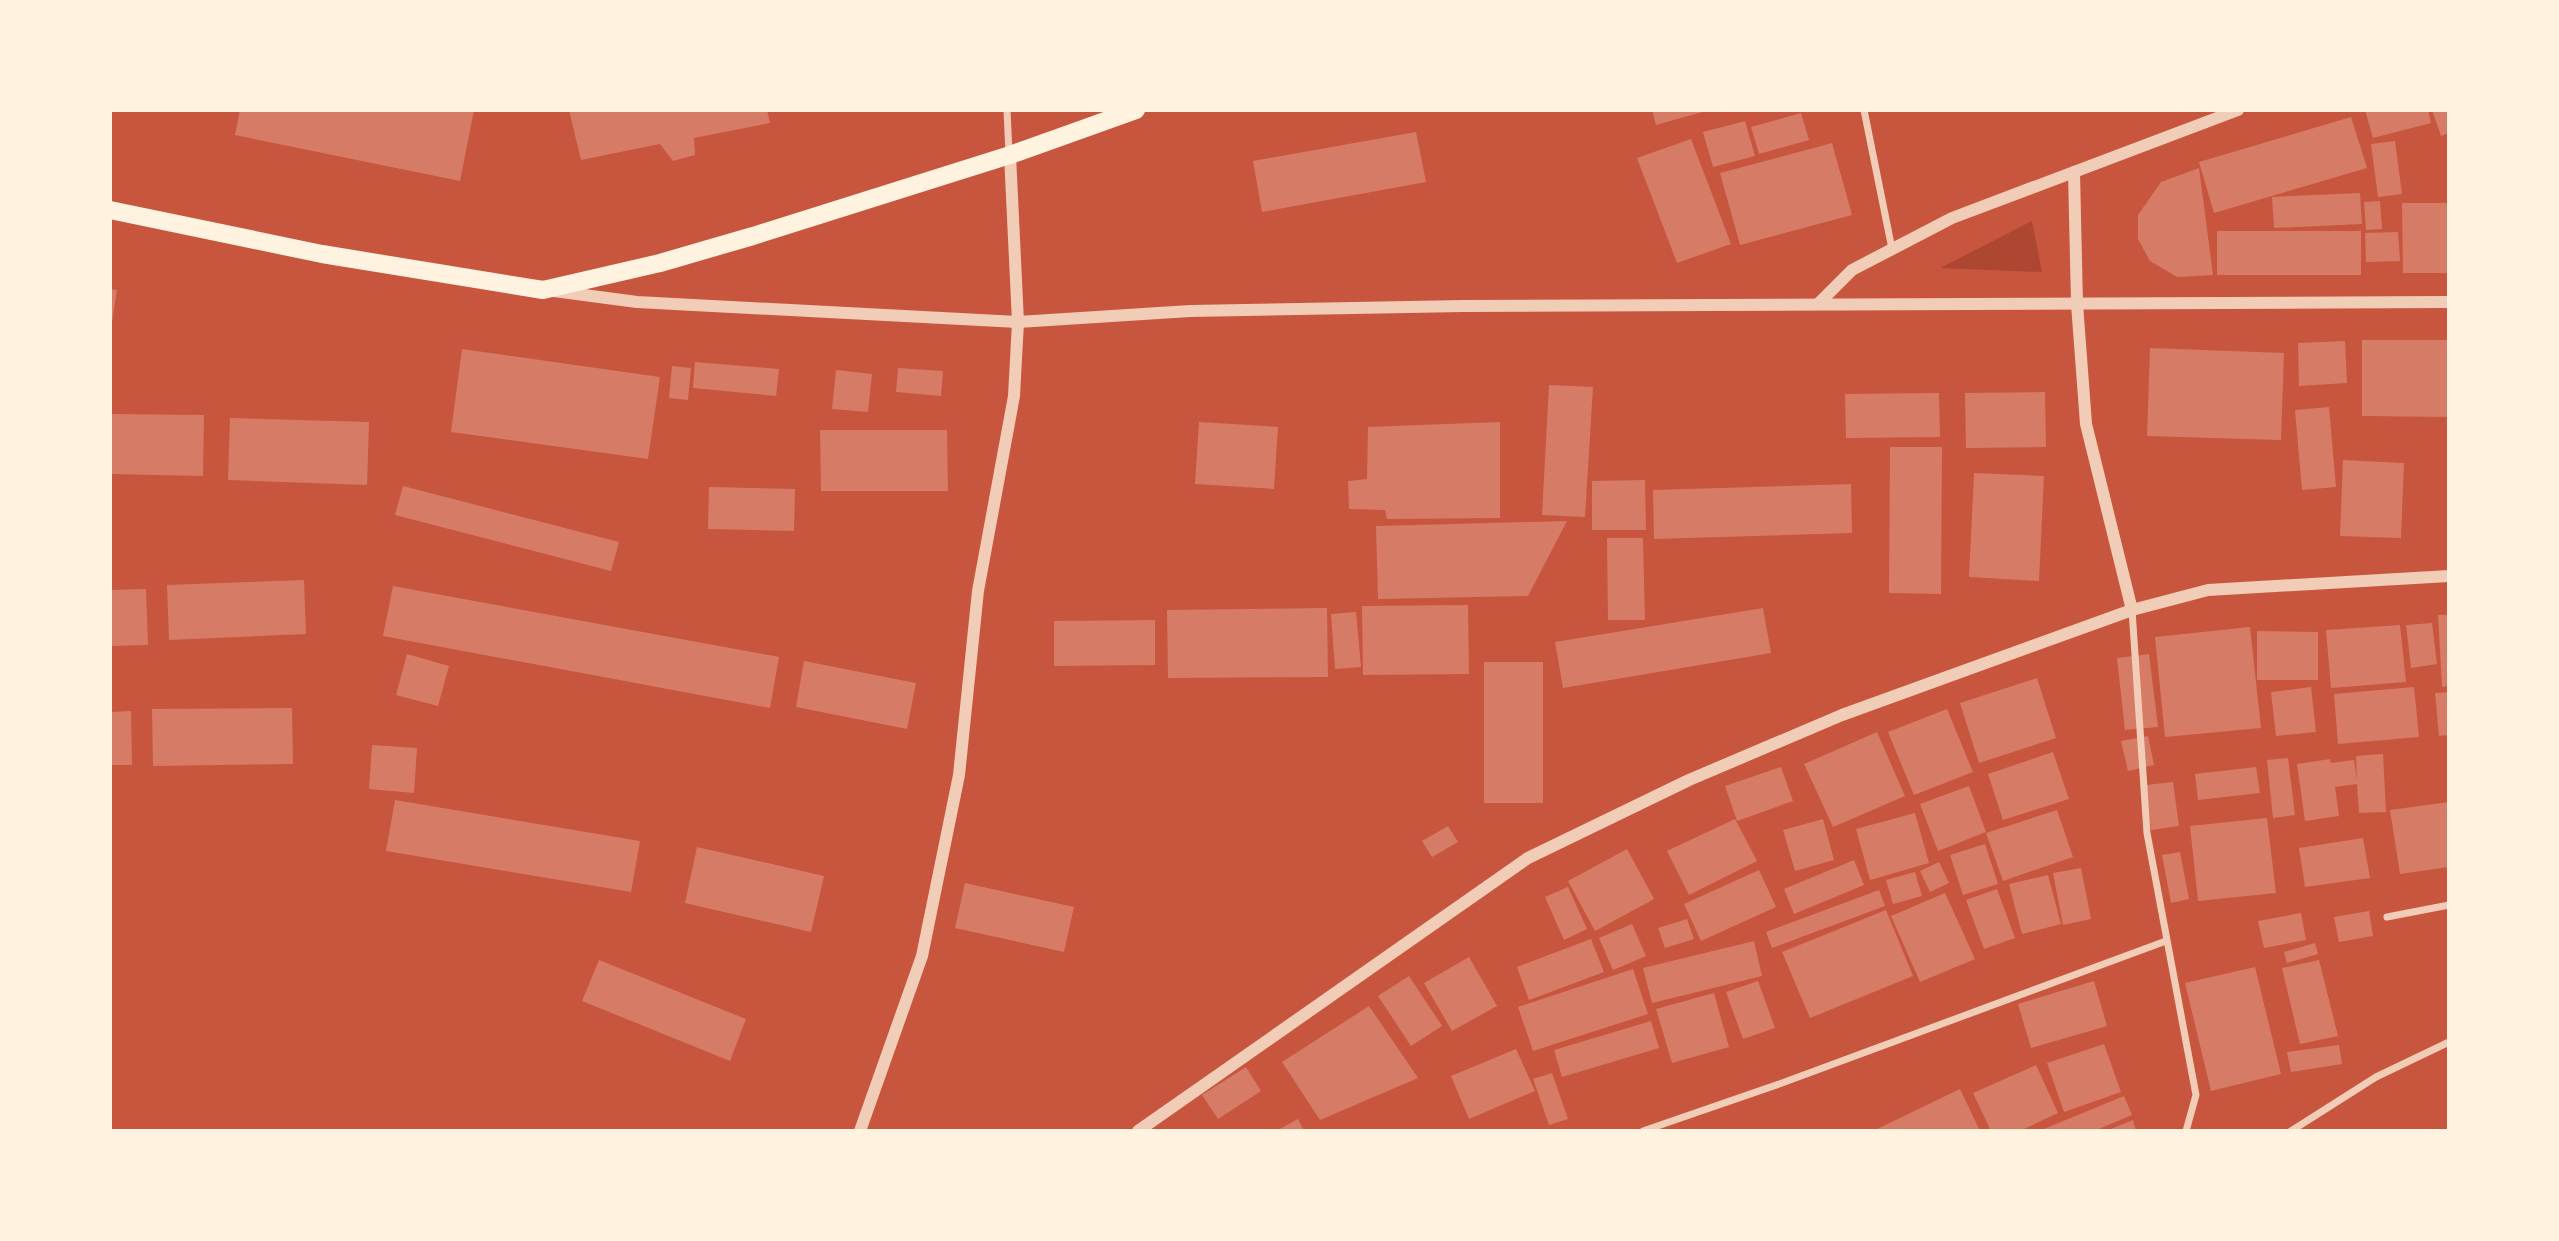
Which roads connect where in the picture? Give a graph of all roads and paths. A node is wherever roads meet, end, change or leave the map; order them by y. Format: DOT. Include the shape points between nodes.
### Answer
graph roads {
  1 [pos="1007,110"];
  2 [pos="1136,110"];
  3 [pos="1864,110"];
  4 [pos="2238,110"];
  5 [pos="2216,114"];
  6 [pos="1010,155"];
  7 [pos="2074,172"];
  8 [pos="110,210"];
  9 [pos="1892,249"];
  10 [pos="543,290"];
  11 [pos="2449,302"];
  12 [pos="1818,304"];
  13 [pos="2077,304"];
  14 [pos="1018,322"];
  15 [pos="2449,576"];
  16 [pos="2132,610"];
  17 [pos="2449,905"];
  18 [pos="2387,917"];
  19 [pos="2166,941"];
  20 [pos="2449,1042"];
  21 [pos="860,1131"];
  22 [pos="1138,1131"];
  23 [pos="1643,1131"];
  24 [pos="2186,1131"];
  25 [pos="2291,1131"];
  1 -- 6 [label="street"];
  2 -- 6 [label="main road"];
  3 -- 9 [label="street"];
  4 -- 5 [label="street"];
  5 -- 7 [label="street"];
  6 -- 10 [label="main road" via="660,263"];
  6 -- 14 [label="street"];
  7 -- 9 [label="street" via="1952,218"];
  7 -- 13 [label="street"];
  8 -- 10 [label="main road" via="322,254"];
  9 -- 12 [label="street" via="1852,270"];
  10 -- 14 [label="street" via="637,302"];
  11 -- 13 [label="street"];
  12 -- 13 [label="street"];
  12 -- 14 [label="street" via="1203,310"];
  13 -- 16 [label="street" via="2086,424"];
  14 -- 21 [label="street" via="1014,396 978,592 959,775 922,956"];
  15 -- 16 [label="street" via="2207,590"];
  16 -- 19 [label="street" via="2147,833"];
  16 -- 22 [label="street" via="1842,715 1689,780 1528,858"];
  17 -- 18 [label="street"];
  19 -- 23 [label="street"];
  19 -- 24 [label="street" via="2196,1095"];
  20 -- 25 [label="street" via="2376,1077"];
}
